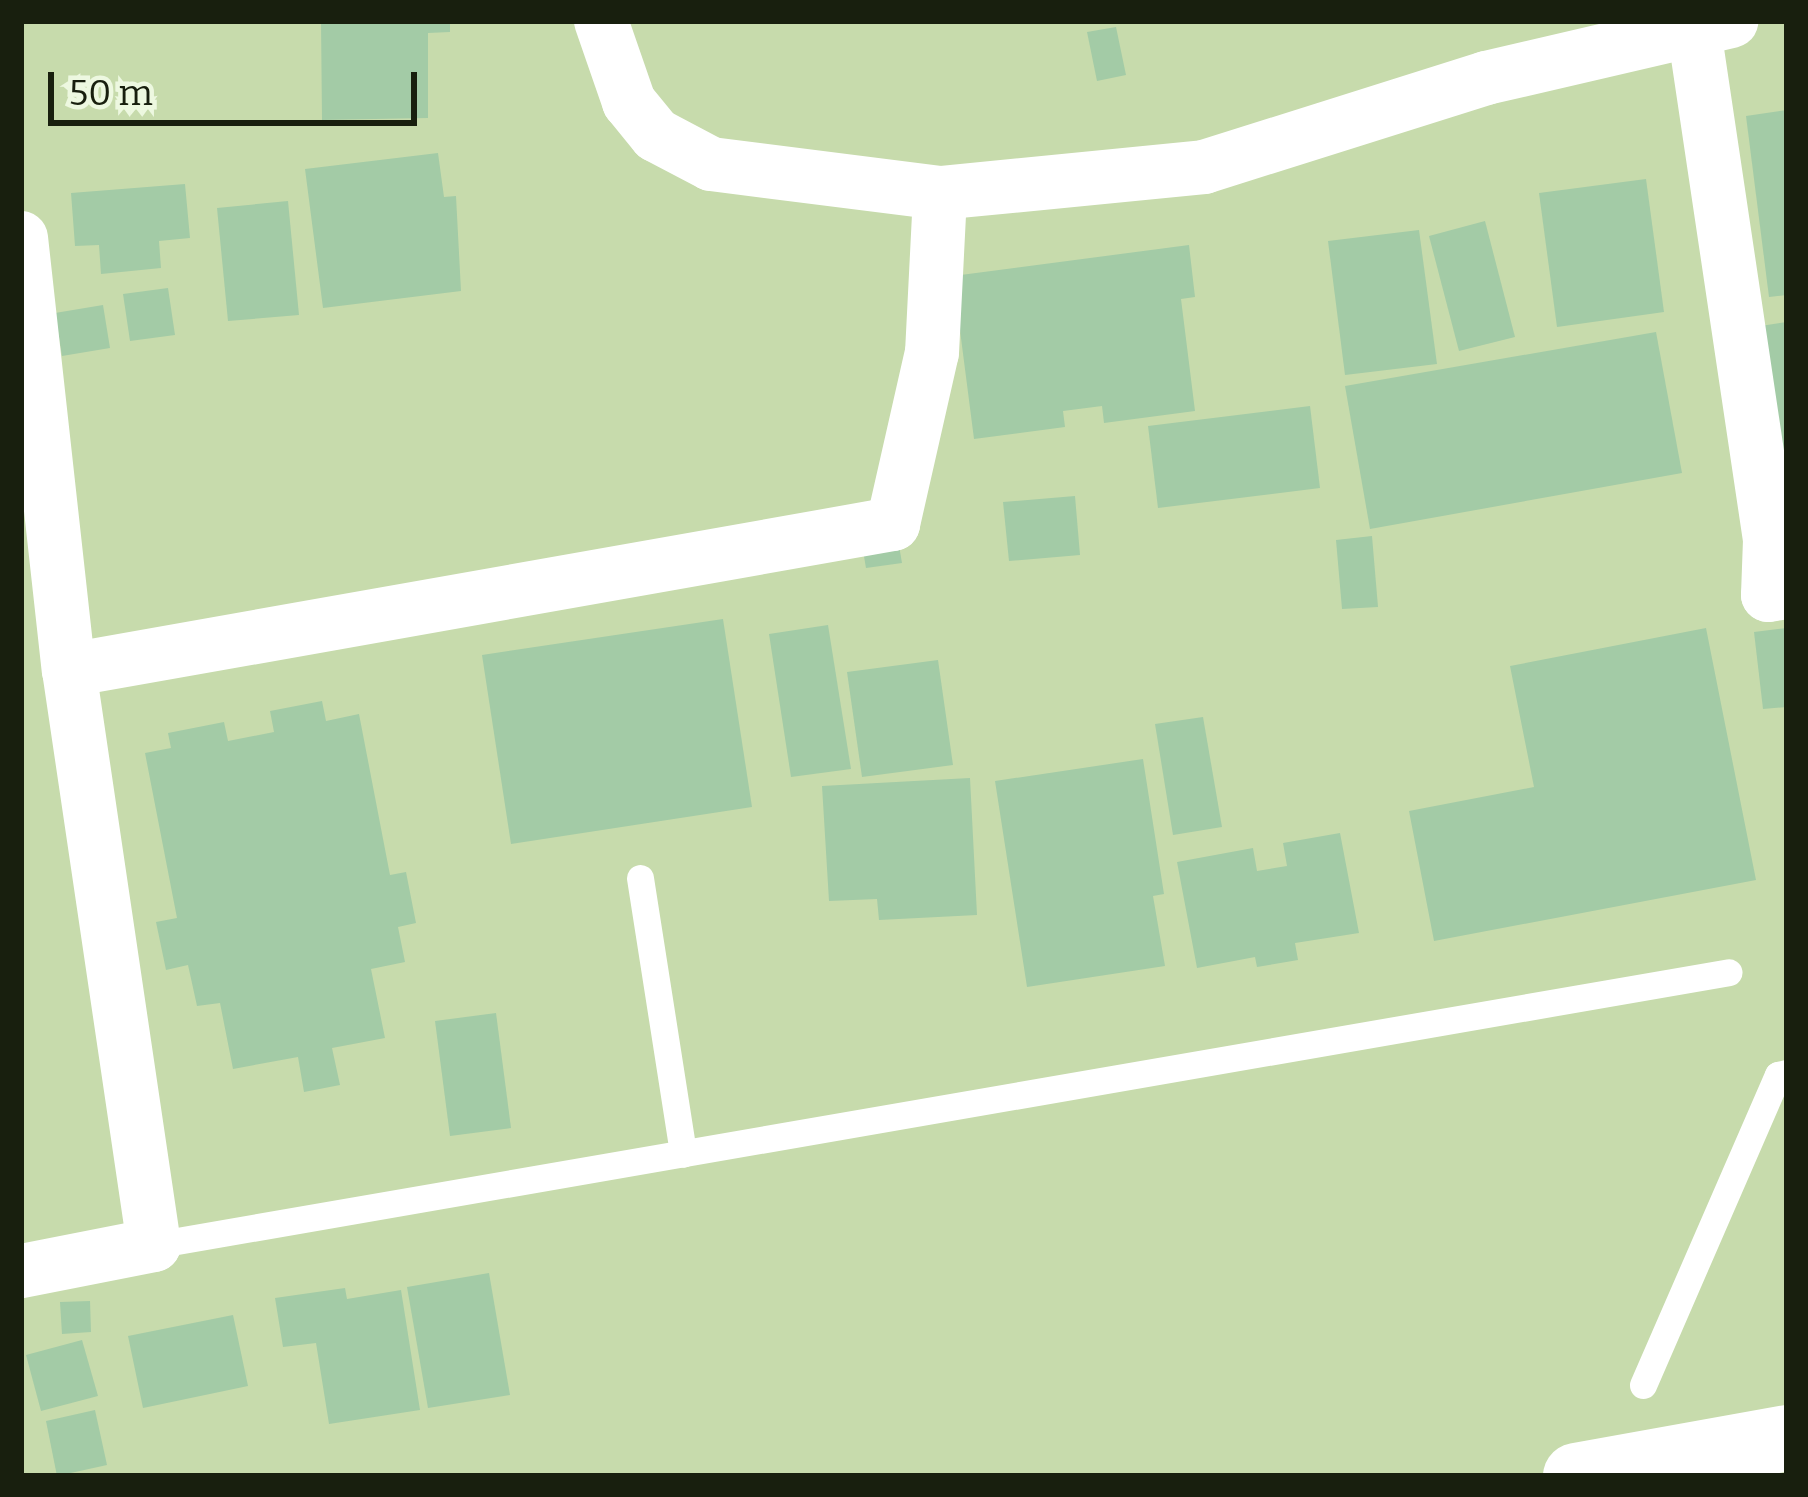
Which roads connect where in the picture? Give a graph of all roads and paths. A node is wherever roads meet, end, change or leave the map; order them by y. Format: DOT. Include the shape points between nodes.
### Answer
graph roads {
  1 [pos="601,21"];
  2 [pos="1713,25"];
  3 [pos="940,193"];
  4 [pos="21,238"];
  5 [pos="1787,592"];
  6 [pos="69,670"];
  7 [pos="640,878"];
  8 [pos="1729,972"];
  9 [pos="1787,1073"];
  10 [pos="682,1154"];
  11 [pos="154,1245"];
  12 [pos="21,1271"];
  13 [pos="1643,1384"];
  14 [pos="1787,1438"];
  15 [pos="1576,1476"];
  1 -- 3 [label="street" via="629,102 656,134 711,164"];
  2 -- 3 [label="street" via="1486,78 1204,166"];
  2 -- 5 [label="street" via="1770,540 1768,595"];
  3 -- 6 [label="street" via="932,353 893,524"];
  4 -- 6 [label="street"];
  6 -- 11 [label="street"];
  7 -- 10 [label="lane"];
  8 -- 10 [label="lane"];
  9 -- 13 [label="lane" via="1778,1075"];
  10 -- 11 [label="lane"];
  11 -- 12 [label="street"];
  14 -- 15 [label="highway"];
}
